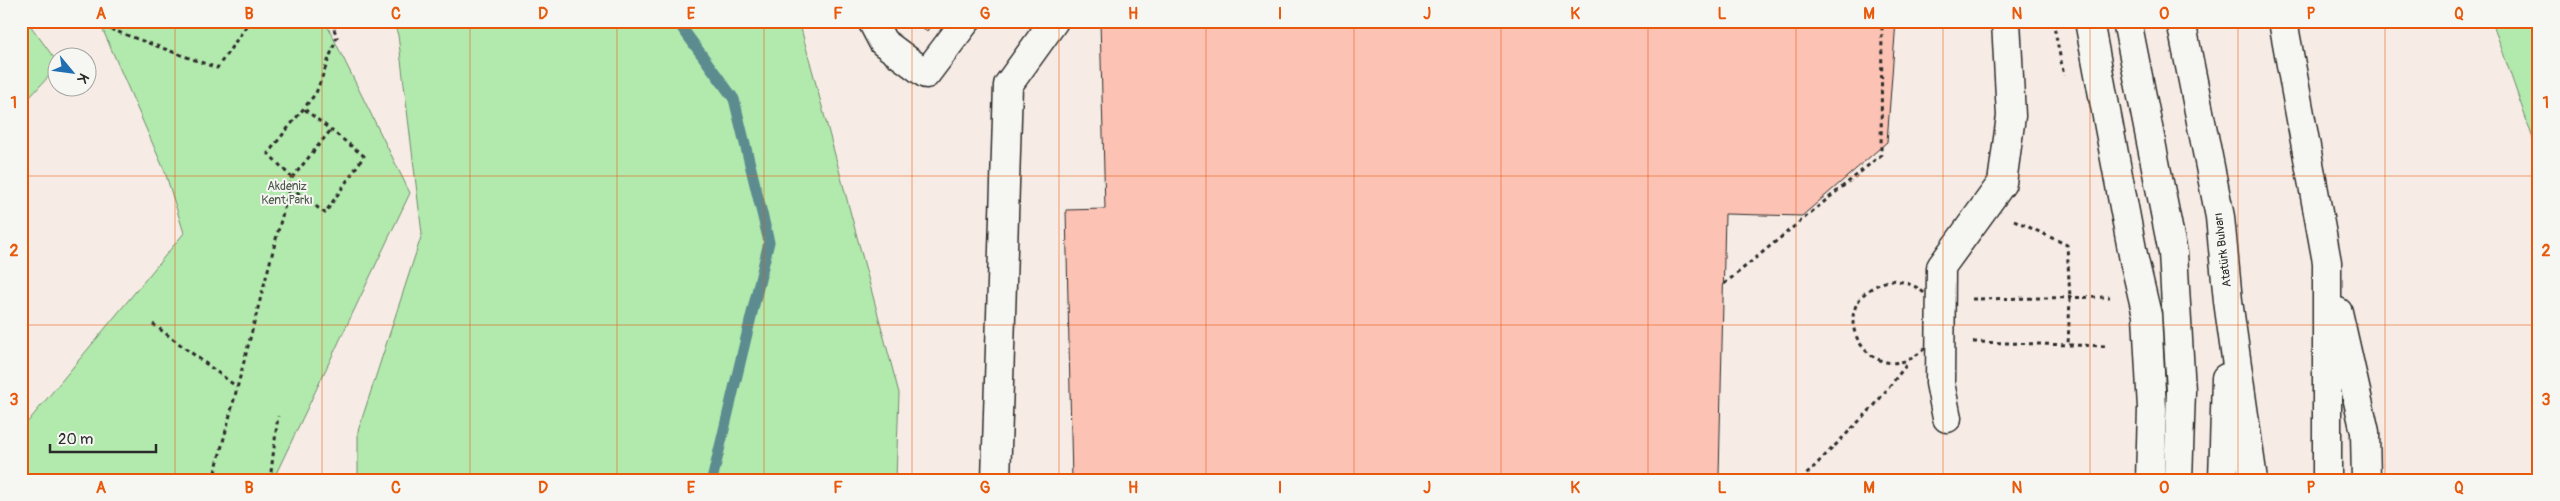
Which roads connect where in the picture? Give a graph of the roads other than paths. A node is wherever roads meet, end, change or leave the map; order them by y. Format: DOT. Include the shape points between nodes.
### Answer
graph roads {
  1 [pos="872,21"];
  2 [pos="966,21"];
  3 [pos="1054,21"];
  4 [pos="2006,21"];
  5 [pos="2089,21"];
  6 [pos="2127,21"];
  7 [pos="2181,21"];
  8 [pos="2283,21"];
  9 [pos="2327,262"];
  10 [pos="2228,302"];
  11 [pos="1947,418"];
  12 [pos="996,480"];
  13 [pos="2150,480"];
  14 [pos="2178,480"];
  15 [pos="2223,480"];
  16 [pos="2253,480"];
  17 [pos="2327,480"];
  18 [pos="2366,480"];
  1 -- 2 [label="main road" via="883,42 926,74"];
  3 -- 12 [label="main road" via="1008,85"];
  4 -- 11 [label="main road" via="2011,116 2002,183 1941,267 1941,299 1934,342"];
  5 -- 13 [label="main road" via="2146,315 2152,409"];
  6 -- 14 [label="main road" via="2173,253 2181,391"];
  7 -- 10 [label="main road, Atatürk Bulvarı" via="2220,217"];
  8 -- 9 [label="main road"];
  9 -- 17 [label="main road"];
  9 -- 18 [label="main road" via="2365,432"];
  10 -- 15 [label="main road"];
  10 -- 16 [label="main road, Atatürk Bulvarı"];
}
